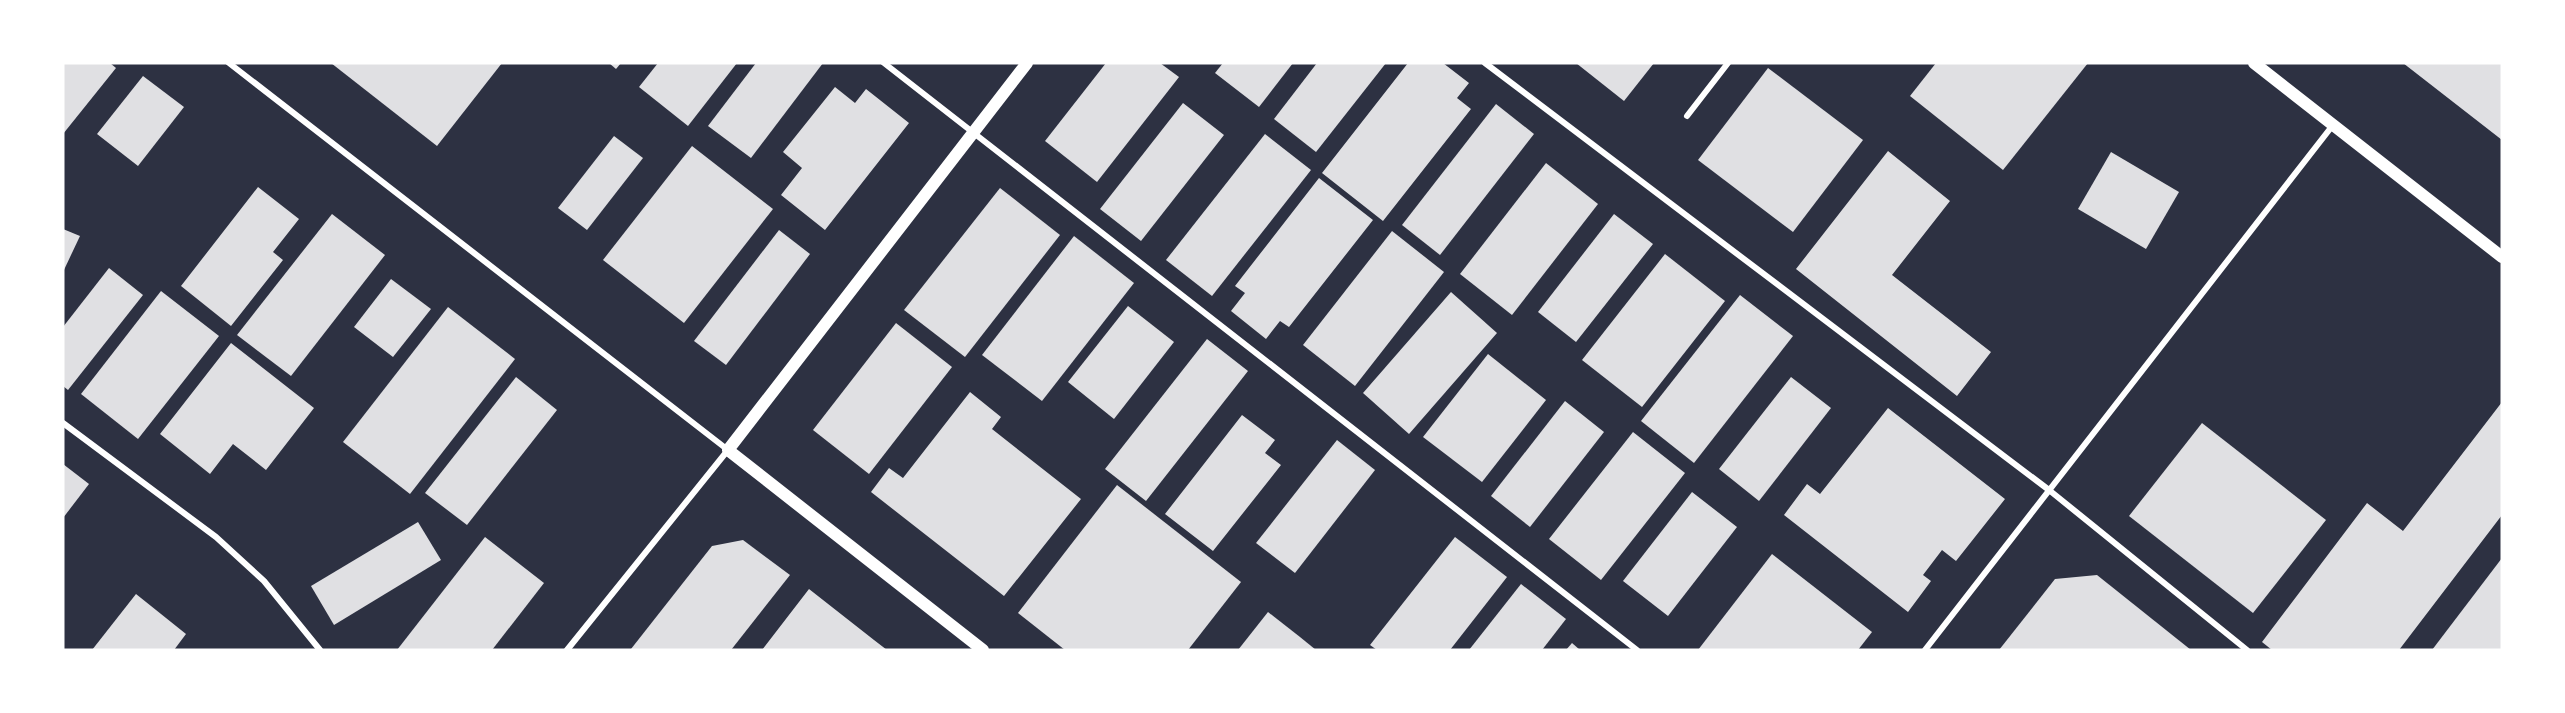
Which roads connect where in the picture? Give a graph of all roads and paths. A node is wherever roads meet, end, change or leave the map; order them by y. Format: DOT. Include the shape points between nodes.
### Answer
graph roads {
  1 [pos="229,63"];
  2 [pos="884,63"];
  3 [pos="1027,63"];
  4 [pos="1485,63"];
  5 [pos="1728,63"];
  6 [pos="2254,63"];
  7 [pos="1687,116"];
  8 [pos="2333,125"];
  9 [pos="973,133"];
  10 [pos="2502,257"];
  11 [pos="63,423"];
  12 [pos="728,450"];
  13 [pos="2049,490"];
  14 [pos="320,650"];
  15 [pos="567,650"];
  16 [pos="983,650"];
  17 [pos="1637,650"];
  18 [pos="1925,650"];
  19 [pos="2247,650"];
  1 -- 12 [label="street"];
  2 -- 9 [label="street"];
  3 -- 9 [label="main road"];
  4 -- 13 [label="street"];
  5 -- 7 [label="street"];
  6 -- 8 [label="main road"];
  8 -- 10 [label="main road"];
  8 -- 13 [label="street"];
  9 -- 12 [label="main road"];
  9 -- 17 [label="street"];
  11 -- 14 [label="street" via="216,537 264,581"];
  12 -- 15 [label="street"];
  12 -- 16 [label="main road"];
  13 -- 18 [label="street"];
  13 -- 19 [label="street"];
}
